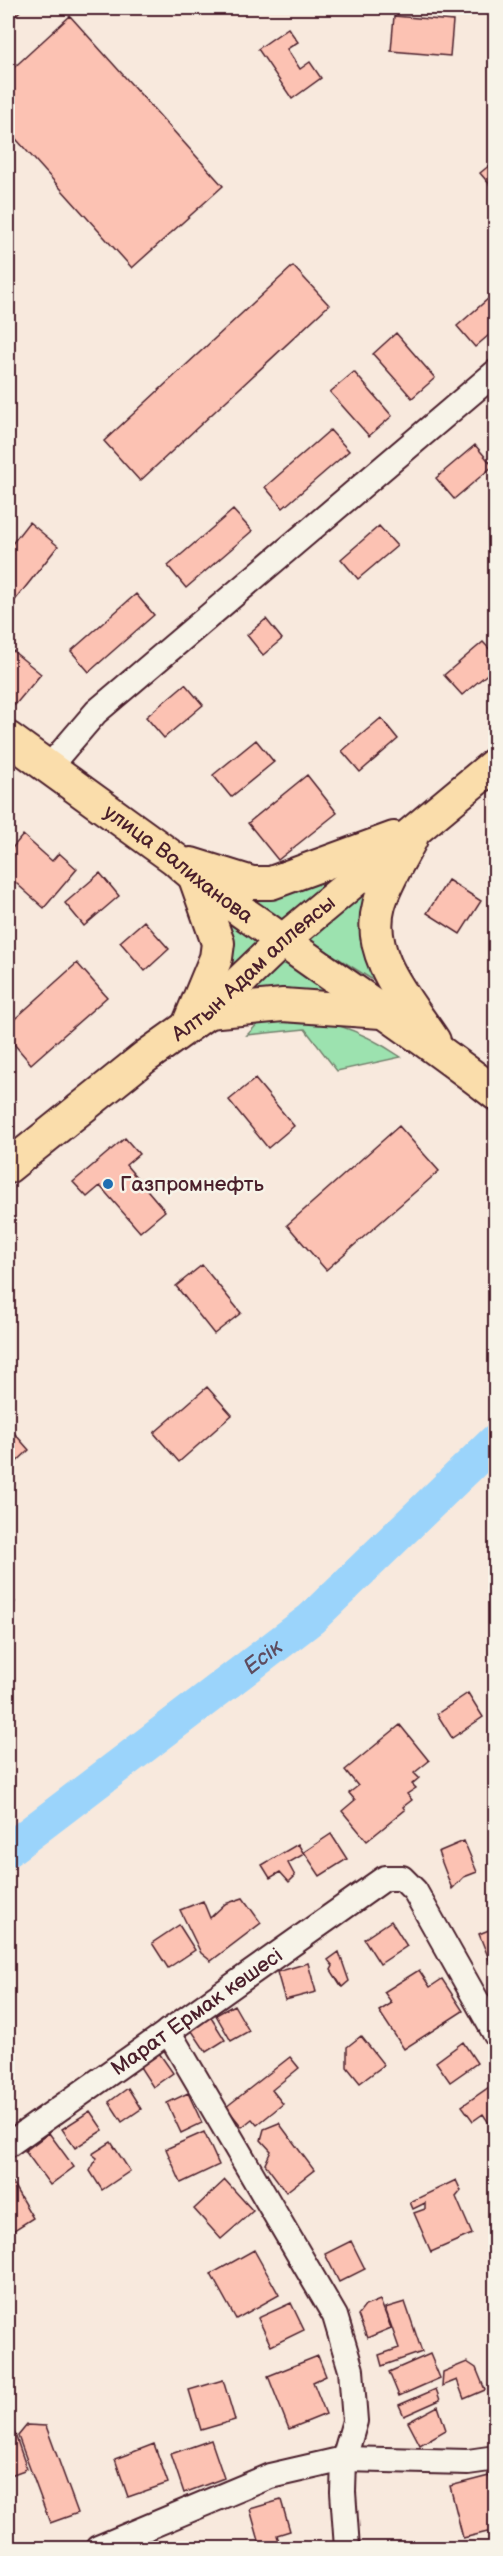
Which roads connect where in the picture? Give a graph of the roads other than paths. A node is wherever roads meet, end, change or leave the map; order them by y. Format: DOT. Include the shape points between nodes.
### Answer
graph roads {
  1 [pos="495,372"];
  2 [pos="8,738"];
  3 [pos="495,763"];
  4 [pos="48,768"];
  5 [pos="415,830"];
  6 [pos="185,868"];
  7 [pos="282,941"];
  8 [pos="382,1012"];
  9 [pos="197,1021"];
  10 [pos="439,1050"];
  11 [pos="495,1094"];
  12 [pos="8,1167"];
  13 [pos="168,2031"];
  14 [pos="495,2035"];
  15 [pos="8,2145"];
  16 [pos="495,2458"];
  17 [pos="344,2460"];
  18 [pos="98,2548"];
  19 [pos="347,2548"];
  1 -- 4 [label="street" via="96,712"];
  2 -- 4 [label="main road, улица Валиханова"];
  3 -- 5 [label="main road, Алтын Адам аллеясы"];
  4 -- 6 [label="main road, улица Валиханова"];
  5 -- 6 [label="main road" via="271,883 252,883"];
  5 -- 7 [label="main road, Алтын Адам аллеясы"];
  5 -- 10 [label="main road" via="379,904 374,932 380,956"];
  6 -- 7 [label="main road, улица Валиханова"];
  6 -- 9 [label="main road" via="218,943"];
  7 -- 8 [label="main road, улица Валиханова"];
  7 -- 9 [label="main road, Алтын Адам аллеясы"];
  8 -- 9 [label="main road" via="283,1005"];
  8 -- 10 [label="main road, улица Валиханова"];
  9 -- 12 [label="main road, Алтын Адам аллеясы" via="145,1057"];
  10 -- 11 [label="main road, улица Валиханова"];
  13 -- 14 [label="street, Марат Ермак көшесі" via="385,1878 402,1878 415,1891"];
  13 -- 15 [label="street, Марат Ермак көшесі"];
  13 -- 17 [label="street" via="335,2316 351,2370 355,2421"];
  16 -- 17 [label="street" via="468,2462"];
  17 -- 18 [label="street" via="270,2476"];
  17 -- 19 [label="street"];
}
